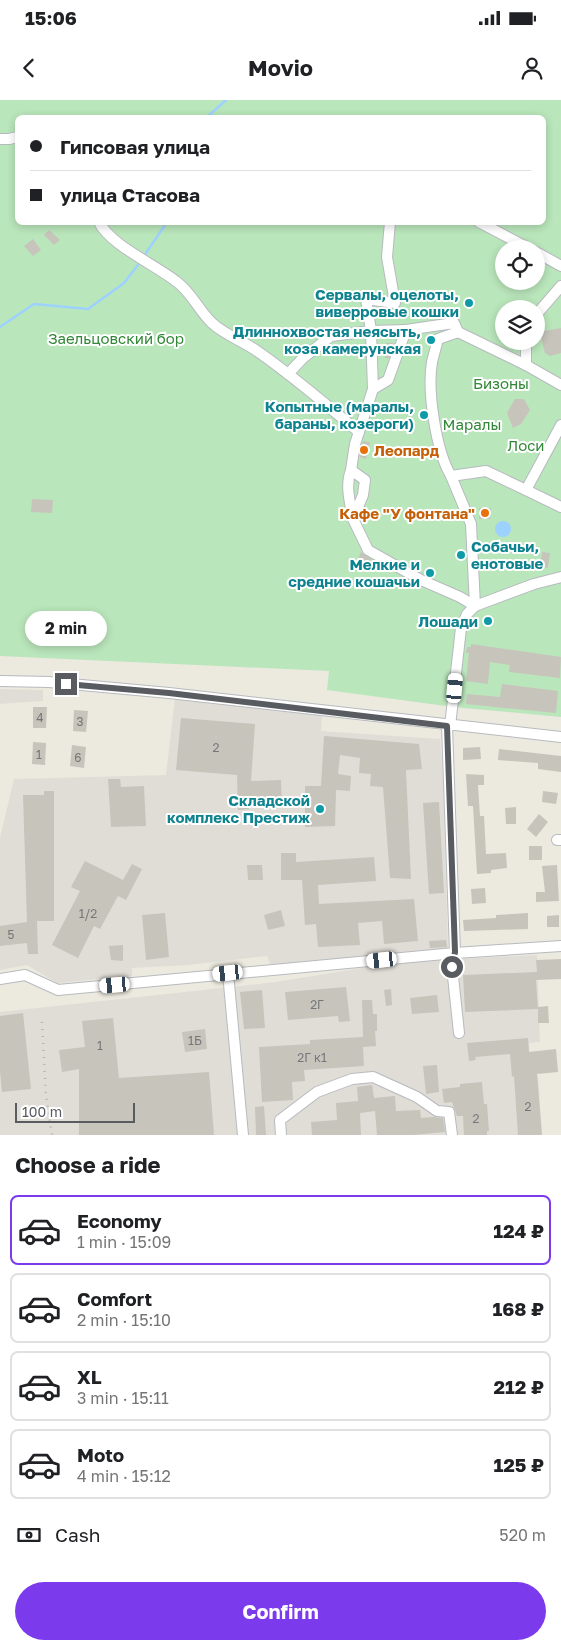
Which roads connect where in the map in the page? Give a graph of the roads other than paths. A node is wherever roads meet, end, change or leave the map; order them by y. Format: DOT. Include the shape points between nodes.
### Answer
graph roads {
  1 [pos="15,138"];
  2 [pos="0,139"];
  3 [pos="101,225"];
  4 [pos="390,225"];
  5 [pos="485,225"];
  6 [pos="513,240"];
  7 [pos="545,257"];
  8 [pos="561,266"];
  9 [pos="561,286"];
  10 [pos="545,305"];
  11 [pos="371,330"];
  12 [pos="406,330"];
  13 [pos="458,332"];
  14 [pos="526,350"];
  15 [pos="526,365"];
  16 [pos="288,374"];
  17 [pos="561,385"];
  18 [pos="373,389"];
  19 [pos="561,425"];
  20 [pos="359,432"];
  21 [pos="351,470"];
  22 [pos="451,476"];
  23 [pos="526,490"];
  24 [pos="561,507"];
  25 [pos="353,518"];
  26 [pos="561,577"];
  27 [pos="475,606"];
  28 [pos="0,681"];
  29 [pos="449,726"];
  30 [pos="561,738"];
  31 [pos="561,946"];
  32 [pos="455,952"];
  33 [pos="228,973"];
  34 [pos="0,979"];
  35 [pos="459,1033"];
  36 [pos="243,1135"];
  37 [pos="280,1135"];
  38 [pos="452,1135"];
  1 -- 2 [label="street"];
  3 -- 16 [label="street" via="106,234 179,283 211,322"];
  4 -- 11 [label="street" via="387,257 395,303 366,299"];
  5 -- 6 [label="street"];
  7 -- 8 [label="street"];
  9 -- 10 [label="street"];
  11 -- 12 [label="street"];
  11 -- 16 [label="street" via="330,336"];
  11 -- 18 [label="street"];
  12 -- 13 [label="street" via="454,323"];
  12 -- 18 [label="street" via="388,380"];
  13 -- 15 [label="street"];
  13 -- 22 [label="street" via="438,339 432,363 431,395 435,425"];
  14 -- 15 [label="street"];
  15 -- 17 [label="street"];
  16 -- 20 [label="street"];
  18 -- 20 [label="street"];
  19 -- 23 [label="street"];
  20 -- 21 [label="street"];
  21 -- 25 [label="street" via="348,490"];
  21 -- 25 [label="street" via="364,480 363,495"];
  22 -- 23 [label="street" via="486,471"];
  22 -- 27 [label="street" via="471,524"];
  23 -- 24 [label="street"];
  25 -- 27 [label="street" via="368,550"];
  26 -- 27 [label="street"];
  27 -- 29 [label="street" via="461,628"];
  28 -- 29 [label="street" via="169,693"];
  29 -- 30 [label="street"];
  29 -- 32 [label="street"];
  31 -- 32 [label="street"];
  32 -- 33 [label="street"];
  32 -- 35 [label="street" via="452,967"];
  33 -- 34 [label="street" via="58,990 25,975"];
  33 -- 36 [label="street"];
  37 -- 38 [label="street" via="280,1120 317,1092 352,1079 373,1078 417,1097 437,1111 449,1112"];
}
